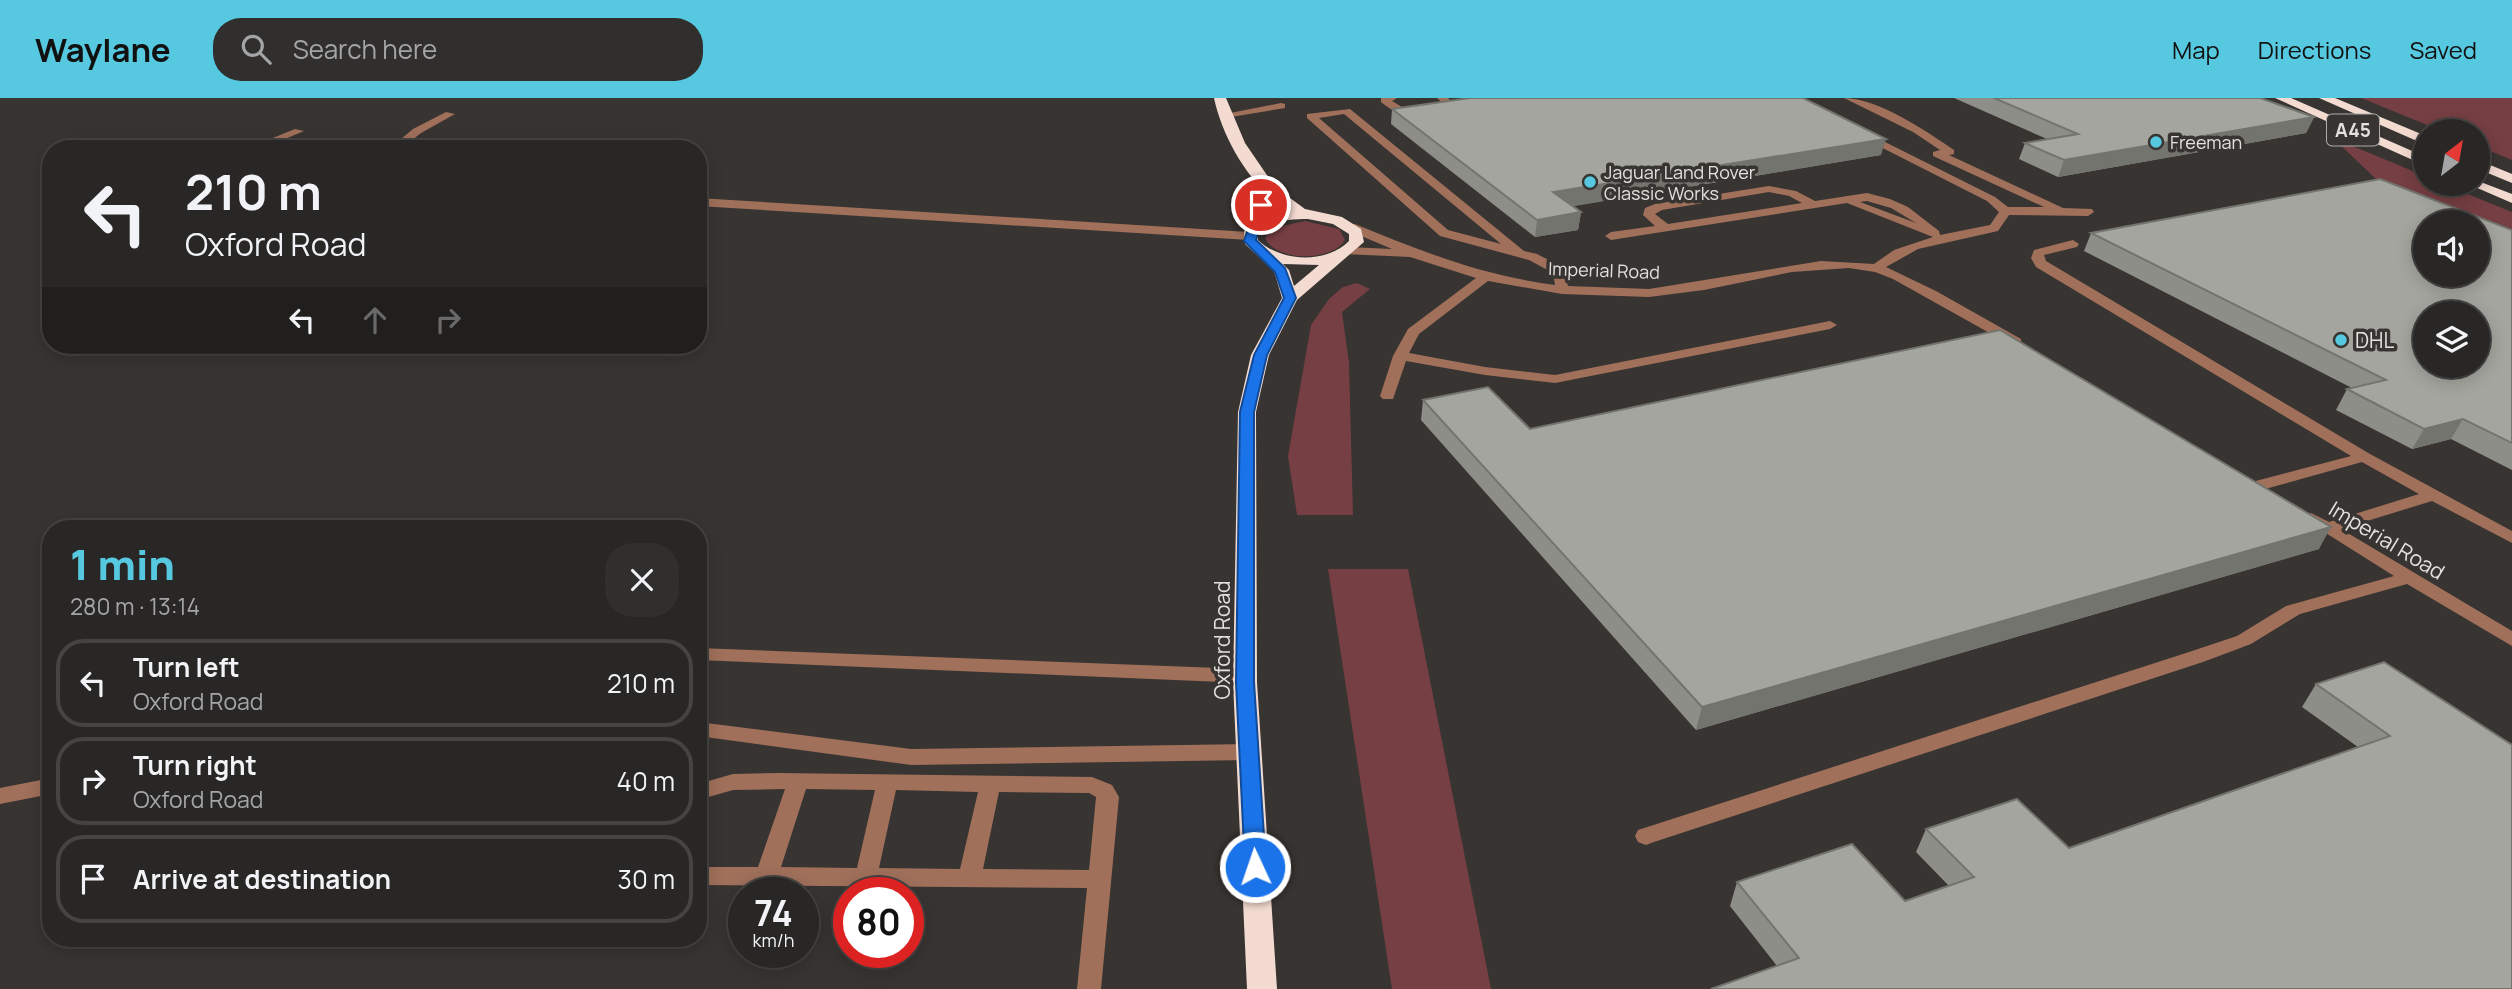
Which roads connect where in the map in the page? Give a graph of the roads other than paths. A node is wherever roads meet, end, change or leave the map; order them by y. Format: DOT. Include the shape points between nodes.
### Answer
graph roads {
  1 [pos="1220,98"];
  2 [pos="1392,98"];
  3 [pos="1849,98"];
  4 [pos="2281,98"];
  5 [pos="2325,98"];
  6 [pos="1440,102"];
  7 [pos="1464,104"];
  8 [pos="1281,106"];
  9 [pos="1427,108"];
  10 [pos="450,114"];
  11 [pos="1226,115"];
  12 [pos="1850,127"];
  13 [pos="299,131"];
  14 [pos="2413,135"];
  15 [pos="274,140"];
  16 [pos="406,140"];
  17 [pos="2413,156"];
  18 [pos="2490,169"];
  19 [pos="2512,178"];
  20 [pos="1266,185"];
  21 [pos="2490,190"];
  22 [pos="2512,199"];
  23 [pos="707,202"];
  24 [pos="1811,204"];
  25 [pos="2005,211"];
  26 [pos="2061,211"];
  27 [pos="2088,212"];
  28 [pos="1308,215"];
  29 [pos="1351,227"];
  30 [pos="1666,228"];
  31 [pos="1252,231"];
  32 [pos="1611,236"];
  33 [pos="1948,239"];
  34 [pos="2073,244"];
  35 [pos="1344,253"];
  36 [pos="1265,254"];
  37 [pos="1520,254"];
  38 [pos="1416,255"];
  39 [pos="1877,268"];
  40 [pos="1486,276"];
  41 [pos="1562,289"];
  42 [pos="1290,298"];
  43 [pos="1830,325"];
  44 [pos="2031,351"];
  45 [pos="1400,356"];
  46 [pos="1388,396"];
  47 [pos="2364,457"];
  48 [pos="2434,495"];
  49 [pos="2326,528"];
  50 [pos="2512,538"];
  51 [pos="2408,578"];
  52 [pos="2512,640"];
  53 [pos="707,654"];
  54 [pos="1245,676"];
  55 [pos="707,730"];
  56 [pos="1249,752"];
  57 [pos="1000,756"];
  58 [pos="798,782"];
  59 [pos="887,783"];
  60 [pos="992,784"];
  61 [pos="42,788"];
  62 [pos="707,789"];
  63 [pos="0,796"];
  64 [pos="1646,836"];
  65 [pos="707,876"];
  66 [pos="766,877"];
  67 [pos="866,877"];
  68 [pos="924,878"];
  69 [pos="969,878"];
  70 [pos="1100,879"];
  71 [pos="1089,989"];
  72 [pos="1262,989"];
  1 -- 11 [label="highway"];
  2 -- 9 [label="lane" via="1385,100 1403,112"];
  3 -- 26 [label="lane" via="1951,152 1937,154"];
  4 -- 17 [label="highway, A45"];
  5 -- 14 [label="highway, A45"];
  6 -- 7 [label="lane"];
  8 -- 11 [label="lane"];
  10 -- 16 [label="lane"];
  11 -- 20 [label="highway"];
  12 -- 25 [label="lane" via="1991,199"];
  13 -- 15 [label="lane"];
  18 -- 19 [label="highway"];
  20 -- 28 [label="highway"];
  20 -- 31 [label="highway"];
  21 -- 22 [label="highway"];
  23 -- 31 [label="lane"];
  24 -- 30 [label="lane"];
  24 -- 30 [label="lane" via="1792,193 1769,189 1649,211"];
  24 -- 33 [label="lane" via="1839,201 1859,205"];
  25 -- 26 [label="lane"];
  25 -- 33 [label="lane" via="1994,228"];
  26 -- 27 [label="lane"];
  28 -- 29 [label="highway"];
  28 -- 31 [label="highway" via="1278,217"];
  29 -- 35 [label="highway" via="1358,237 1354,247"];
  29 -- 38 [label="lane, Imperial Road"];
  30 -- 32 [label="lane"];
  31 -- 36 [label="highway" via="1253,246"];
  33 -- 39 [label="lane" via="1892,255"];
  34 -- 47 [label="lane" via="2038,253 2037,258"];
  35 -- 36 [label="highway" via="1308,261"];
  35 -- 38 [label="lane, Imperial Road"];
  35 -- 42 [label="highway, Oxford Road"];
  36 -- 42 [label="highway" via="1281,270"];
  37 -- 37 [label="lane" via="1444,233 1311,116 1346,111"];
  37 -- 41 [label="lane" via="1559,271"];
  38 -- 40 [label="lane, Imperial Road"];
  39 -- 41 [label="lane, Imperial Road" via="1807,267 1649,293"];
  39 -- 44 [label="lane, Imperial Road" via="1959,308"];
  40 -- 41 [label="lane, Imperial Road"];
  40 -- 45 [label="lane" via="1413,332"];
  42 -- 54 [label="highway, Oxford Road" via="1260,355 1247,412"];
  43 -- 45 [label="lane" via="1555,379"];
  45 -- 46 [label="lane"];
  47 -- 48 [label="lane"];
  47 -- 49 [label="lane, Imperial Road" via="2252,482"];
  48 -- 49 [label="lane"];
  48 -- 50 [label="lane"];
  49 -- 51 [label="lane, Imperial Road"];
  51 -- 52 [label="lane, Imperial Road"];
  51 -- 64 [label="lane" via="2293,610 2244,640 2196,657"];
  53 -- 54 [label="lane"];
  54 -- 56 [label="highway, Oxford Road"];
  55 -- 57 [label="lane" via="911,757"];
  56 -- 57 [label="lane"];
  56 -- 72 [label="highway, Oxford Road"];
  57 -- 60 [label="lane"];
  58 -- 59 [label="lane"];
  58 -- 62 [label="lane" via="733,782"];
  58 -- 66 [label="lane"];
  59 -- 60 [label="lane"];
  59 -- 67 [label="lane"];
  60 -- 69 [label="lane"];
  60 -- 70 [label="lane" via="1092,785 1104,790 1108,797"];
  61 -- 63 [label="lane"];
  65 -- 66 [label="lane"];
  68 -- 69 [label="lane"];
  69 -- 70 [label="lane"];
  70 -- 71 [label="lane"];
}
